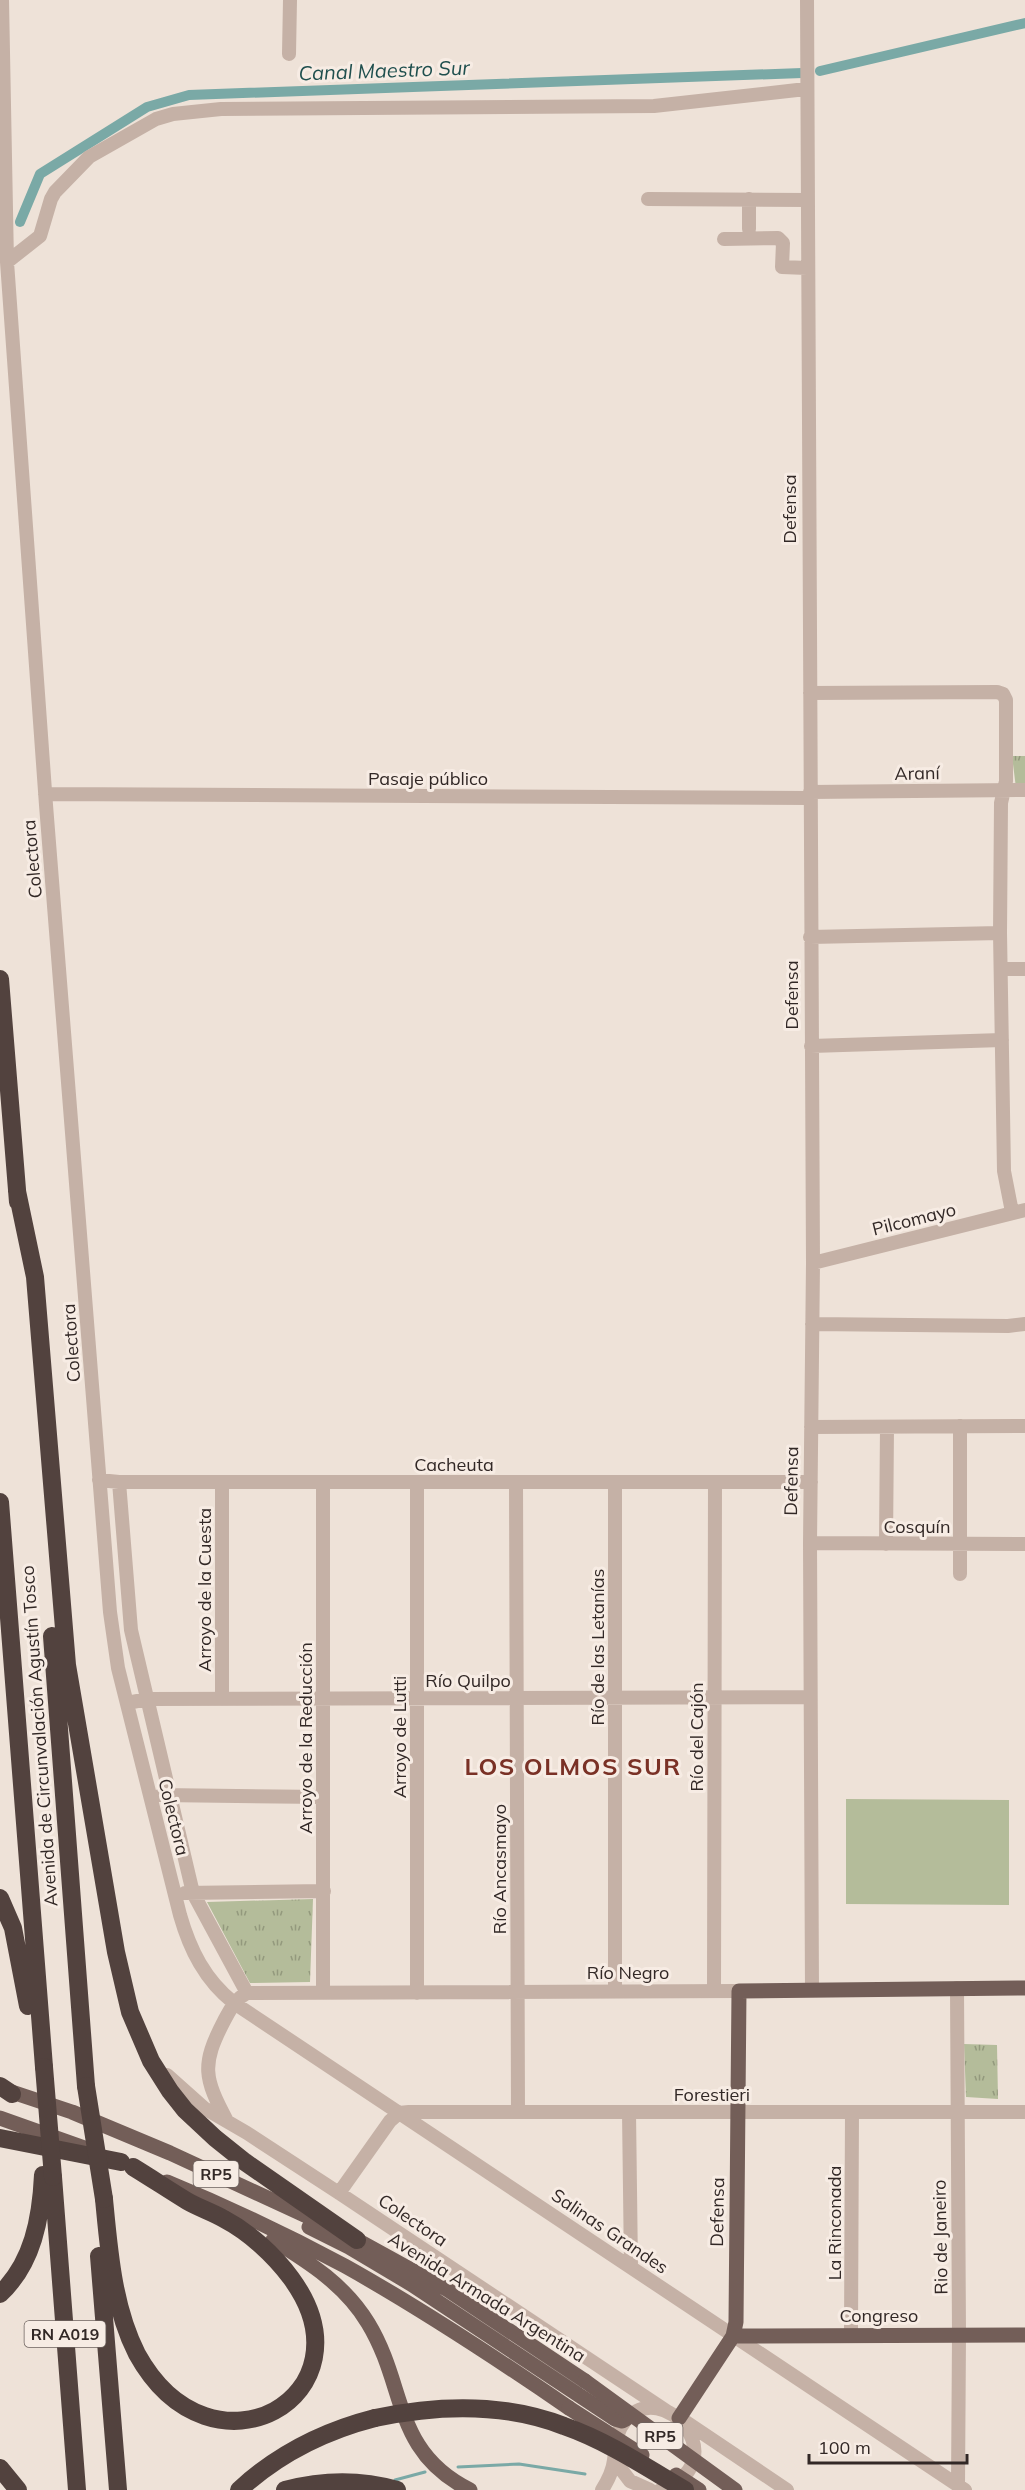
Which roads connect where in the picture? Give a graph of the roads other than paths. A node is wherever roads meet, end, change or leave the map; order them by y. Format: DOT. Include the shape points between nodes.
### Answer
graph roads {
  1 [pos="2,0"];
  2 [pos="290,0"];
  3 [pos="807,0"];
  4 [pos="289,54"];
  5 [pos="807,89"];
  6 [pos="648,199"];
  7 [pos="749,200"];
  8 [pos="807,200"];
  9 [pos="749,229"];
  10 [pos="724,238"];
  11 [pos="7,262"];
  12 [pos="807,268"];
  13 [pos="810,693"];
  14 [pos="1004,790"];
  15 [pos="1024,790"];
  16 [pos="45,794"];
  17 [pos="810,795"];
  18 [pos="1000,933"];
  19 [pos="810,937"];
  20 [pos="1002,969"];
  21 [pos="1025,969"];
  22 [pos="0,979"];
  23 [pos="1002,1040"];
  24 [pos="811,1046"];
  25 [pos="17,1191"];
  26 [pos="1019,1211"];
  27 [pos="813,1263"];
  28 [pos="812,1324"];
  29 [pos="1025,1324"];
  30 [pos="960,1426"];
  31 [pos="1025,1426"];
  32 [pos="811,1427"];
  33 [pos="887,1427"];
  34 [pos="99,1480"];
  35 [pos="119,1482"];
  36 [pos="222,1482"];
  37 [pos="323,1482"];
  38 [pos="417,1482"];
  39 [pos="516,1482"];
  40 [pos="615,1482"];
  41 [pos="715,1482"];
  42 [pos="811,1482"];
  43 [pos="0,1502"];
  44 [pos="810,1543"];
  45 [pos="886,1544"];
  46 [pos="960,1544"];
  47 [pos="1025,1544"];
  48 [pos="960,1574"];
  49 [pos="810,1697"];
  50 [pos="322,1698"];
  51 [pos="417,1698"];
  52 [pos="516,1698"];
  53 [pos="615,1698"];
  54 [pos="148,1699"];
  55 [pos="222,1699"];
  56 [pos="714,1699"];
  57 [pos="127,1703"];
  58 [pos="150,1795"];
  59 [pos="170,1795"];
  60 [pos="324,1797"];
  61 [pos="324,1891"];
  62 [pos="174,1893"];
  63 [pos="193,1893"];
  64 [pos="0,1898"];
  65 [pos="957,1988"];
  66 [pos="1025,1988"];
  67 [pos="812,1990"];
  68 [pos="714,1991"];
  69 [pos="739,1991"];
  70 [pos="417,1992"];
  71 [pos="518,1992"];
  72 [pos="615,1992"];
  73 [pos="247,1993"];
  74 [pos="323,1993"];
  75 [pos="234,2003"];
  76 [pos="143,2046"];
  77 [pos="39,2065"];
  78 [pos="4,2089"];
  79 [pos="738,2111"];
  80 [pos="72,2112"];
  81 [pos="518,2112"];
  82 [pos="630,2112"];
  83 [pos="852,2112"];
  84 [pos="957,2112"];
  85 [pos="1025,2112"];
  86 [pos="399,2114"];
  87 [pos="0,2118"];
  88 [pos="229,2124"];
  89 [pos="0,2138"];
  90 [pos="127,2164"];
  91 [pos="48,2175"];
  92 [pos="339,2193"];
  93 [pos="99,2198"];
  94 [pos="213,2202"];
  95 [pos="357,2240"];
  96 [pos="631,2267"];
  97 [pos="0,2294"];
  98 [pos="851,2335"];
  99 [pos="959,2335"];
  100 [pos="1025,2335"];
  101 [pos="733,2336"];
  102 [pos="673,2415"];
  103 [pos="626,2419"];
  104 [pos="614,2460"];
  105 [pos="0,2468"];
  106 [pos="961,2488"];
  107 [pos="18,2490"];
  108 [pos="77,2490"];
  109 [pos="118,2490"];
  110 [pos="239,2490"];
  111 [pos="285,2490"];
  112 [pos="397,2490"];
  113 [pos="470,2490"];
  114 [pos="602,2490"];
  115 [pos="650,2490"];
  116 [pos="660,2490"];
  117 [pos="685,2490"];
  118 [pos="699,2490"];
  119 [pos="735,2490"];
  120 [pos="787,2490"];
  1 -- 11 [label="street, Colectora"];
  2 -- 4 [label="street"];
  3 -- 5 [label="street, Defensa"];
  5 -- 8 [label="street, Defensa"];
  5 -- 11 [label="street" via="654,106 221,110 173,114 147,122 89,157 60,185 40,236"];
  6 -- 7 [label="street"];
  7 -- 8 [label="street"];
  7 -- 9 [label="street"];
  8 -- 12 [label="street, Defensa"];
  10 -- 12 [label="street" via="778,238 783,243 782,267"];
  11 -- 16 [label="street, Colectora"];
  12 -- 13 [label="street, Defensa"];
  13 -- 14 [label="street" via="1003,694 1007,742"];
  13 -- 17 [label="street, Defensa"];
  14 -- 15 [label="street, Araní"];
  14 -- 17 [label="street, Araní"];
  14 -- 18 [label="street"];
  16 -- 17 [label="street, Pasaje público"];
  16 -- 34 [label="street, Colectora"];
  17 -- 19 [label="street, Defensa"];
  18 -- 19 [label="street"];
  18 -- 20 [label="street"];
  19 -- 24 [label="street, Defensa"];
  20 -- 21 [label="street"];
  20 -- 23 [label="street"];
  22 -- 25 [label="highway, Avenida de Circunvalación Agustín Tosco / RN A019"];
  23 -- 24 [label="street"];
  23 -- 26 [label="street" via="1004,1171"];
  24 -- 27 [label="street, Defensa"];
  25 -- 76 [label="highway" via="35,1277 67,1665 118,1962"];
  25 -- 93 [label="highway, Avenida de Circunvalación Agustín Tosco / RN A019, bridge" via="86,2086"];
  26 -- 27 [label="street, Pilcomayo"];
  27 -- 28 [label="street, Defensa"];
  28 -- 29 [label="street"];
  28 -- 32 [label="street, Defensa"];
  30 -- 31 [label="street"];
  30 -- 33 [label="street"];
  30 -- 46 [label="street"];
  32 -- 33 [label="street"];
  32 -- 42 [label="street, Defensa"];
  33 -- 45 [label="street"];
  34 -- 35 [label="street, Cacheuta"];
  34 -- 57 [label="street, Colectora" via="110,1612"];
  35 -- 36 [label="street, Cacheuta"];
  35 -- 54 [label="street" via="128,1606"];
  36 -- 37 [label="street, Cacheuta"];
  36 -- 55 [label="street, Arroyo de la Cuesta"];
  37 -- 38 [label="street, Cacheuta"];
  37 -- 50 [label="street, Arroyo de la Reducción"];
  38 -- 39 [label="street, Cacheuta"];
  38 -- 51 [label="street, Arroyo de Lutti"];
  39 -- 40 [label="street, Cacheuta"];
  39 -- 52 [label="street, Río Ancasmayo"];
  40 -- 41 [label="street, Cacheuta"];
  40 -- 53 [label="street, Río de las Letanías"];
  41 -- 42 [label="street, Cacheuta"];
  41 -- 56 [label="street, Río del Cajón"];
  42 -- 44 [label="street, Defensa"];
  43 -- 77 [label="highway, Avenida de Circunvalación Agustín Tosco / RN A019"];
  44 -- 45 [label="street, Cosquín"];
  44 -- 49 [label="street, Defensa"];
  45 -- 46 [label="street, Cosquín"];
  46 -- 47 [label="street, Cosquín"];
  46 -- 48 [label="street"];
  49 -- 56 [label="street, Río Quilpo"];
  49 -- 67 [label="street, Defensa"];
  50 -- 51 [label="street, Río Quilpo"];
  50 -- 55 [label="street, Río Quilpo"];
  50 -- 60 [label="street, Arroyo de la Reducción"];
  51 -- 52 [label="street, Río Quilpo"];
  51 -- 70 [label="street, Arroyo de Lutti"];
  52 -- 53 [label="street, Río Quilpo"];
  52 -- 71 [label="street, Río Ancasmayo"];
  53 -- 56 [label="street, Río Quilpo"];
  53 -- 72 [label="street, Río de las Letanías"];
  54 -- 55 [label="street, Río Quilpo"];
  54 -- 57 [label="street, Río Quilpo"];
  54 -- 59 [label="street"];
  56 -- 68 [label="street, Río del Cajón"];
  57 -- 58 [label="street, Colectora"];
  58 -- 59 [label="street"];
  58 -- 62 [label="street, Colectora"];
  59 -- 60 [label="street"];
  59 -- 63 [label="street"];
  60 -- 61 [label="street, Arroyo de la Reducción"];
  61 -- 63 [label="street"];
  61 -- 74 [label="street, Arroyo de la Reducción"];
  62 -- 63 [label="street"];
  62 -- 75 [label="street, Colectora" via="196,1960"];
  63 -- 73 [label="street"];
  64 -- 77 [label="highway" via="20,1952"];
  65 -- 66 [label="main road, Río Negro"];
  65 -- 67 [label="main road, Río Negro"];
  65 -- 84 [label="street, Rio de Janeiro"];
  67 -- 69 [label="main road, Río Negro"];
  68 -- 69 [label="street, Río Negro"];
  68 -- 72 [label="street, Río Negro"];
  69 -- 79 [label="main road, Defensa"];
  70 -- 71 [label="street, Río Negro"];
  70 -- 74 [label="street, Río Negro"];
  71 -- 72 [label="street, Río Negro"];
  71 -- 81 [label="street, Río Ancasmayo"];
  73 -- 74 [label="street, Río Negro"];
  73 -- 75 [label="street"];
  75 -- 86 [label="street, Salinas Grandes"];
  75 -- 88 [label="street" via="208,2059 209,2083"];
  76 -- 88 [label="street, Colectora" via="184,2093"];
  76 -- 95 [label="highway" via="170,2091 215,2139"];
  77 -- 91 [label="highway, Avenida de Circunvalación Agustín Tosco / RN A019, bridge" via="48,2123"];
  78 -- 80 [label="main road, Avenida Armada Argentina / RP5"];
  79 -- 82 [label="street, Forestieri"];
  79 -- 83 [label="street, Forestieri"];
  79 -- 101 [label="main road, Defensa"];
  80 -- 95 [label="main road, Avenida Armada Argentina / RP5"];
  80 -- 103 [label="main road" via="120,2140 349,2247 615,2419"];
  81 -- 82 [label="street, Forestieri"];
  81 -- 86 [label="street, Forestieri"];
  82 -- 96 [label="street"];
  83 -- 84 [label="street, Forestieri"];
  83 -- 98 [label="street, La Rinconada"];
  84 -- 85 [label="street, Forestieri"];
  84 -- 99 [label="street, Rio de Janeiro"];
  86 -- 92 [label="street"];
  86 -- 96 [label="street, Salinas Grandes"];
  87 -- 90 [label="main road, RP5"];
  88 -- 92 [label="street, Colectora"];
  89 -- 90 [label="highway"];
  90 -- 93 [label="highway" via="243,2231 292,2279 311,2319 315,2347 307,2379 291,2403 264,2421 232,2427 192,2416 162,2392 136,2352 123,2317"];
  90 -- 94 [label="main road, RP5"];
  91 -- 97 [label="highway" via="33,2242 15,2278"];
  91 -- 108 [label="highway, Avenida de Circunvalación Agustín Tosco / RN A019"];
  92 -- 102 [label="street, Colectora"];
  93 -- 109 [label="highway, Avenida de Circunvalación Agustín Tosco / RN A019"];
  94 -- 113 [label="main road" via="310,2262 348,2296 387,2361 399,2406 420,2448 444,2473"];
  94 -- 118 [label="main road, RP5, bridge" via="367,2279"];
  95 -- 119 [label="main road, Avenida Armada Argentina / RP5, bridge" via="448,2290 585,2381"];
  96 -- 101 [label="street, Salinas Grandes"];
  98 -- 99 [label="main road, Congreso"];
  98 -- 101 [label="main road, Congreso"];
  99 -- 100 [label="main road, Congreso"];
  99 -- 106 [label="street, Rio de Janeiro"];
  101 -- 102 [label="main road, Defensa"];
  101 -- 106 [label="street, Salinas Grandes"];
  102 -- 103 [label="street" via="650,2409"];
  102 -- 116 [label="street" via="691,2433 694,2452 678,2482"];
  102 -- 120 [label="street, Colectora"];
  103 -- 104 [label="street" via="617,2433"];
  104 -- 114 [label="street"];
  104 -- 115 [label="street" via="630,2481"];
  105 -- 107 [label="highway"];
  110 -- 117 [label="highway, bridge" via="296,2448 338,2429 375,2418 454,2408 528,2415 564,2425"];
  111 -- 112 [label="highway" via="334,2482"];
}
